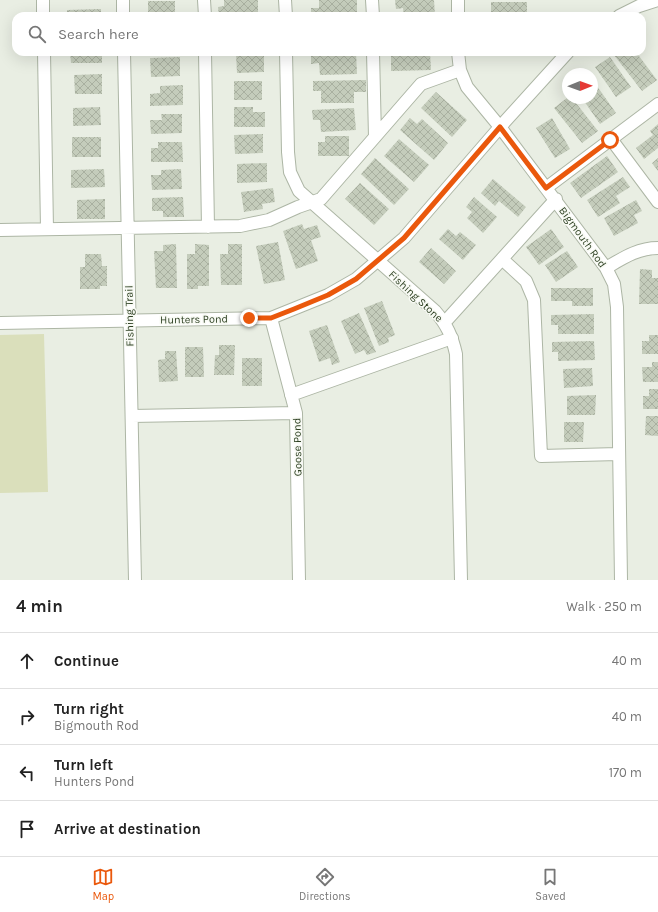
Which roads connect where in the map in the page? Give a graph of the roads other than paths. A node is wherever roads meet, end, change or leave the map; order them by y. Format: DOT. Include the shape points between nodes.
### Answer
graph roads {
  1 [pos="43,0"];
  2 [pos="123,0"];
  3 [pos="204,0"];
  4 [pos="285,0"];
  5 [pos="372,0"];
  6 [pos="458,0"];
  7 [pos="658,0"];
  8 [pos="43,12"];
  9 [pos="123,12"];
  10 [pos="205,12"];
  11 [pos="286,12"];
  12 [pos="372,12"];
  13 [pos="458,12"];
  14 [pos="627,12"];
  15 [pos="44,56"];
  16 [pos="124,56"];
  17 [pos="205,56"];
  18 [pos="286,56"];
  19 [pos="373,56"];
  20 [pos="458,56"];
  21 [pos="564,56"];
  22 [pos="460,70"];
  23 [pos="658,104"];
  24 [pos="500,127"];
  25 [pos="375,137"];
  26 [pos="610,140"];
  27 [pos="546,188"];
  28 [pos="556,199"];
  29 [pos="311,202"];
  30 [pos="658,202"];
  31 [pos="208,227"];
  32 [pos="128,228"];
  33 [pos="47,229"];
  34 [pos="0,230"];
  35 [pos="658,248"];
  36 [pos="502,259"];
  37 [pos="378,261"];
  38 [pos="606,268"];
  39 [pos="271,318"];
  40 [pos="130,320"];
  41 [pos="445,322"];
  42 [pos="0,323"];
  43 [pos="452,338"];
  44 [pos="291,395"];
  45 [pos="296,413"];
  46 [pos="132,416"];
  47 [pos="618,454"];
  48 [pos="135,580"];
  49 [pos="300,580"];
  50 [pos="461,580"];
  51 [pos="621,580"];
  1 -- 8 [label="street"];
  2 -- 9 [label="street"];
  3 -- 10 [label="street"];
  4 -- 11 [label="street"];
  5 -- 12 [label="street"];
  6 -- 13 [label="street"];
  7 -- 14 [label="street"];
  15 -- 33 [label="street"];
  16 -- 32 [label="street, Fishing Trail"];
  17 -- 31 [label="street"];
  18 -- 29 [label="street, Fishing Stone" via="290,172 299,190"];
  19 -- 25 [label="street"];
  20 -- 22 [label="street, Bigmouth Rod"];
  21 -- 24 [label="street, Hunters Pond"];
  22 -- 24 [label="street, Bigmouth Rod" via="467,87"];
  22 -- 25 [label="street" via="420,84"];
  23 -- 26 [label="street"];
  24 -- 27 [label="street, Bigmouth Rod"];
  24 -- 37 [label="street, Hunters Pond" via="404,238"];
  25 -- 29 [label="street" via="321,199"];
  26 -- 27 [label="street"];
  26 -- 30 [label="street"];
  27 -- 28 [label="street, Bigmouth Rod"];
  28 -- 36 [label="street"];
  28 -- 38 [label="street, Bigmouth Rod"];
  29 -- 31 [label="street" via="269,220 240,226"];
  29 -- 37 [label="street, Fishing Stone"];
  31 -- 32 [label="street"];
  32 -- 33 [label="street"];
  32 -- 40 [label="street, Fishing Trail"];
  33 -- 34 [label="street"];
  35 -- 38 [label="street" via="647,248 631,254"];
  36 -- 41 [label="street"];
  36 -- 47 [label="street" via="526,281 534,300 541,456"];
  37 -- 39 [label="street, Hunters Pond" via="356,279 328,295"];
  37 -- 41 [label="street, Fishing Stone"];
  38 -- 47 [label="street, Bigmouth Rod" via="614,284 617,307"];
  39 -- 40 [label="street, Hunters Pond"];
  39 -- 44 [label="street, Goose Pond"];
  40 -- 42 [label="street, Hunters Pond"];
  40 -- 46 [label="street, Fishing Trail"];
  41 -- 43 [label="street, Fishing Stone"];
  43 -- 44 [label="street"];
  43 -- 50 [label="street, Fishing Stone" via="456,354"];
  44 -- 45 [label="street, Goose Pond"];
  45 -- 46 [label="street"];
  45 -- 49 [label="street, Goose Pond"];
  46 -- 48 [label="street, Fishing Trail"];
  47 -- 51 [label="street, Bigmouth Rod"];
}
